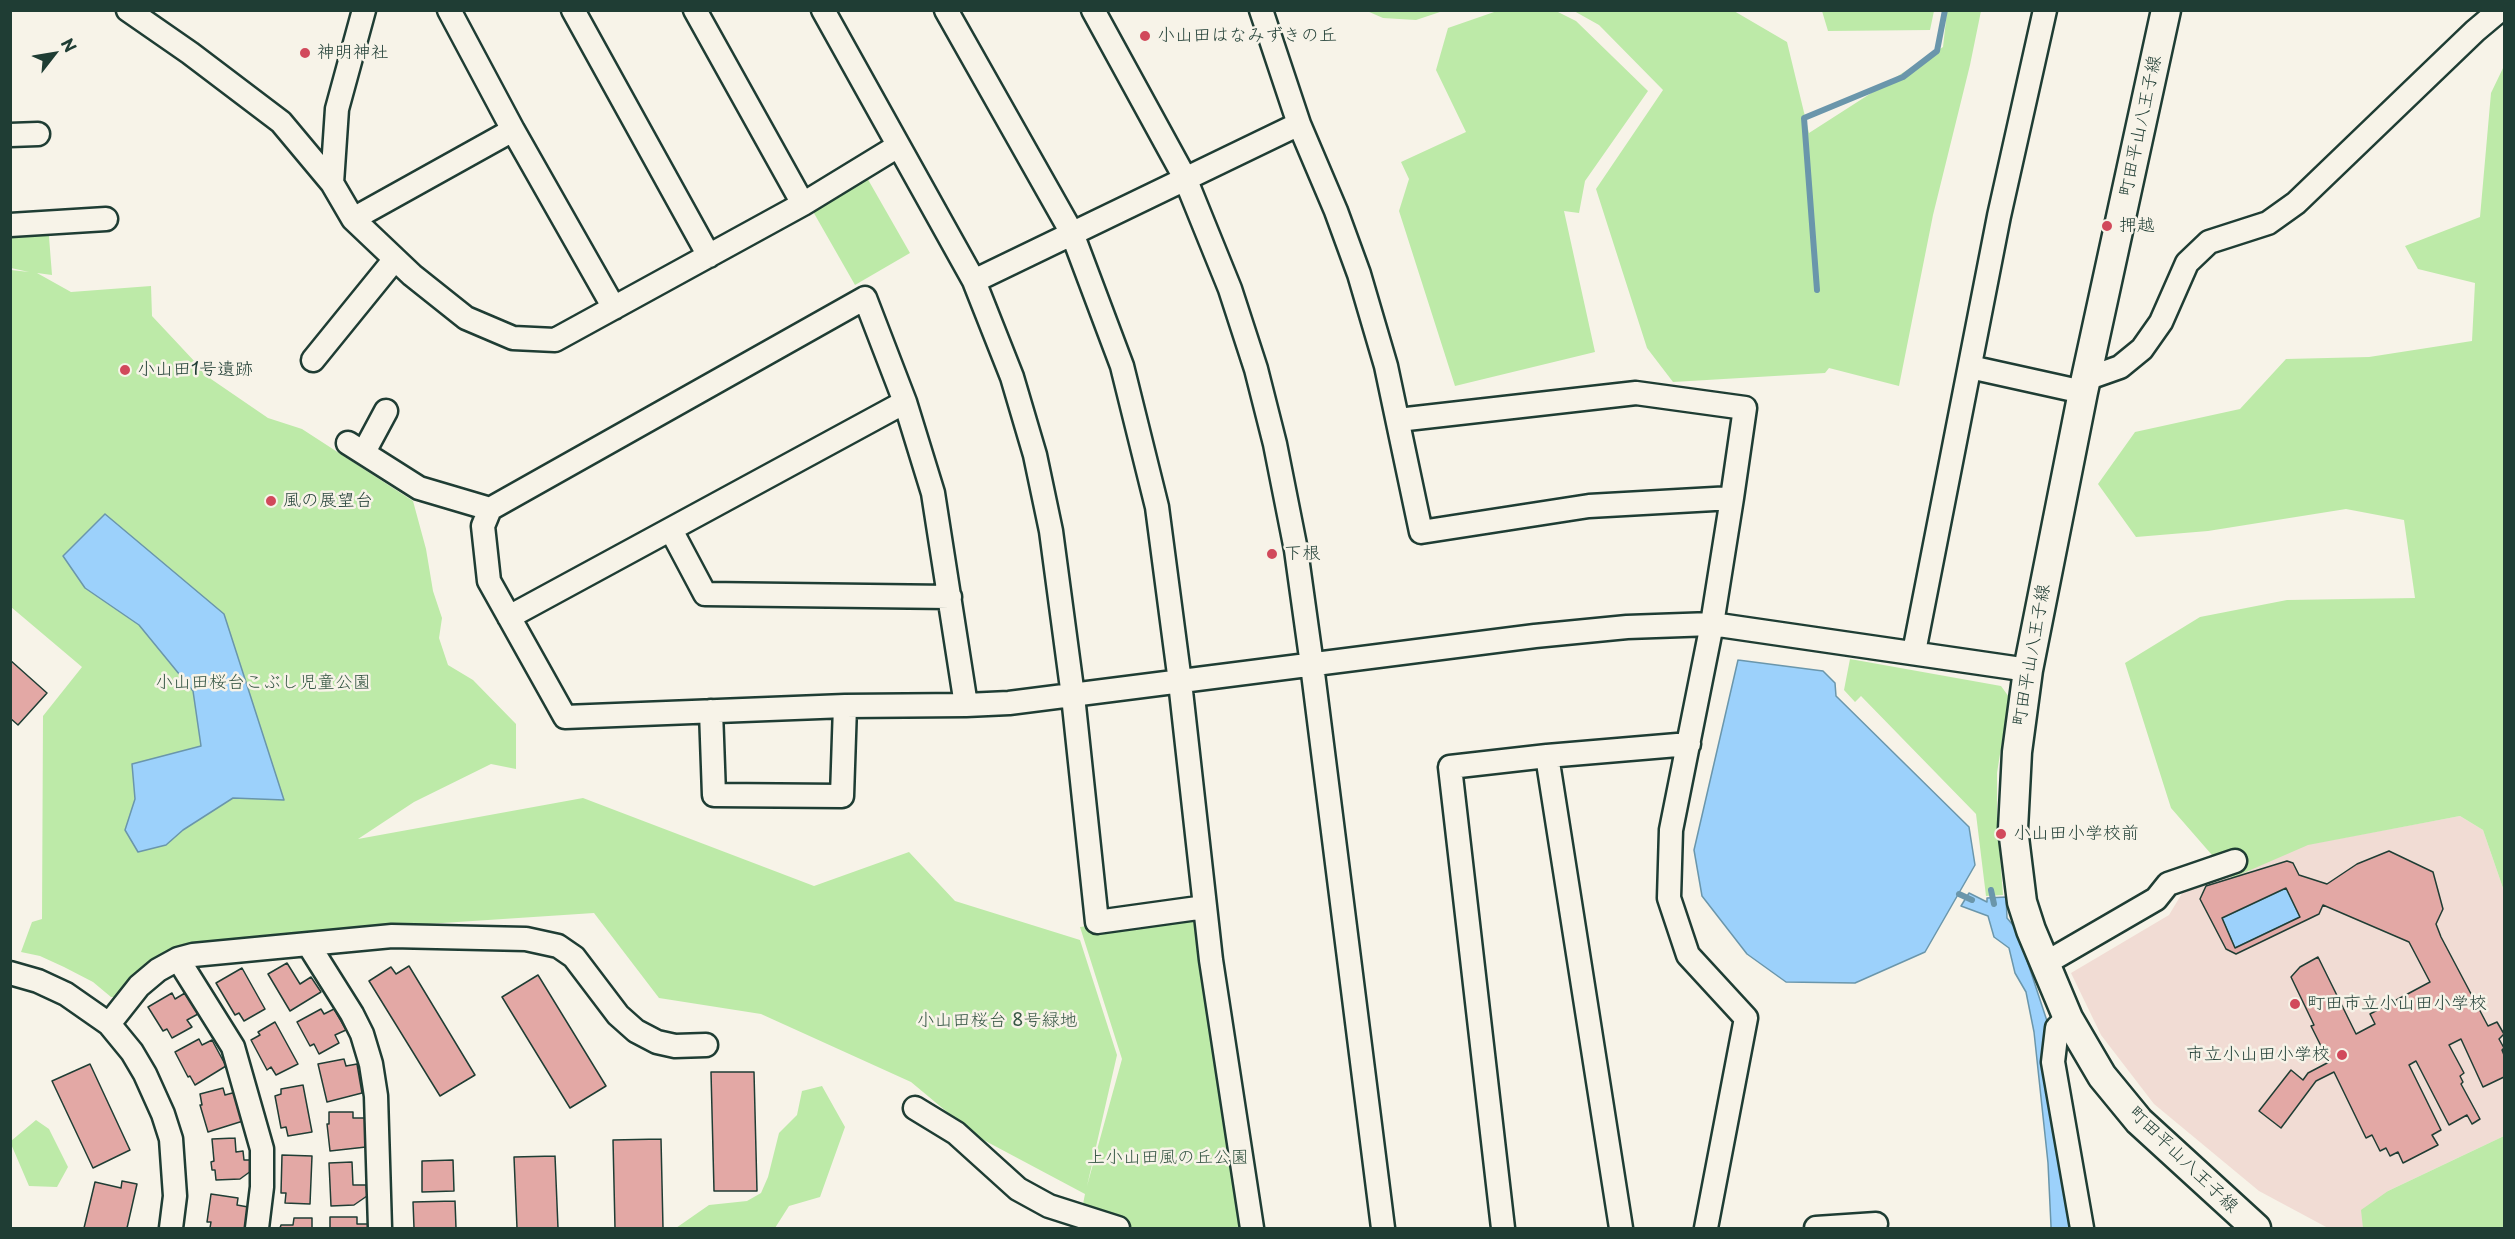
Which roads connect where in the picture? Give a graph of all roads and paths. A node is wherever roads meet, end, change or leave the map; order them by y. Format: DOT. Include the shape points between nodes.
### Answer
graph roads {
  1 [pos="128,10"];
  2 [pos="364,10"];
  3 [pos="449,10"];
  4 [pos="573,10"];
  5 [pos="694,10"];
  6 [pos="823,10"];
  7 [pos="946,10"];
  8 [pos="1094,10"];
  9 [pos="1261,10"];
  10 [pos="2045,10"];
  11 [pos="2166,10"];
  12 [pos="2500,10"];
  13 [pos="1299,124"];
  14 [pos="513,130"];
  15 [pos="38,134"];
  16 [pos="10,135"];
  17 [pos="898,146"];
  18 [pos="1185,178"];
  19 [pos="333,183"];
  20 [pos="803,204"];
  21 [pos="106,219"];
  22 [pos="353,219"];
  23 [pos="10,225"];
  24 [pos="1072,233"];
  25 [pos="710,256"];
  26 [pos="395,259"];
  27 [pos="974,281"];
  28 [pos="614,308"];
  29 [pos="313,360"];
  30 [pos="1970,367"];
  31 [pos="2084,385"];
  32 [pos="905,402"];
  33 [pos="386,411"];
  34 [pos="1398,420"];
  35 [pos="1732,498"];
  36 [pos="490,509"];
  37 [pos="671,531"];
  38 [pos="950,597"];
  39 [pos="509,616"];
  40 [pos="1712,624"];
  41 [pos="1914,652"];
  42 [pos="1312,665"];
  43 [pos="2028,670"];
  44 [pos="1180,682"];
  45 [pos="1073,696"];
  46 [pos="966,705"];
  47 [pos="845,706"];
  48 [pos="711,711"];
  49 [pos="1689,744"];
  50 [pos="1547,756"];
  51 [pos="2235,861"];
  52 [pos="1205,907"];
  53 [pos="308,944"];
  54 [pos="178,959"];
  55 [pos="2044,964"];
  56 [pos="10,973"];
  57 [pos="2068,1018"];
  58 [pos="109,1024"];
  59 [pos="706,1045"];
  60 [pos="915,1108"];
  61 [pos="1876,1224"];
  62 [pos="171,1228"];
  63 [pos="257,1228"];
  64 [pos="380,1228"];
  65 [pos="1118,1228"];
  66 [pos="1252,1228"];
  67 [pos="1383,1228"];
  68 [pos="1503,1228"];
  69 [pos="1621,1228"];
  70 [pos="1706,1228"];
  71 [pos="1816,1228"];
  72 [pos="2082,1228"];
  73 [pos="2256,1228"];
  1 -- 19 [label="street" via="281,122"];
  2 -- 19 [label="street" via="338,109"];
  3 -- 14 [label="street"];
  4 -- 25 [label="street"];
  5 -- 20 [label="street"];
  6 -- 17 [label="street"];
  7 -- 24 [label="street"];
  8 -- 18 [label="street"];
  9 -- 13 [label="street"];
  10 -- 30 [label="street"];
  11 -- 31 [label="main road, 町田平山八王子線"];
  12 -- 31 [label="street" via="2296,203 2268,223 2209,242 2187,263 2160,322 2142,349 2120,367"];
  13 -- 18 [label="street"];
  13 -- 34 [label="street" via="1359,274"];
  14 -- 22 [label="street"];
  14 -- 28 [label="street"];
  15 -- 16 [label="street"];
  17 -- 20 [label="street"];
  17 -- 27 [label="street"];
  18 -- 24 [label="street"];
  18 -- 42 [label="street" via="1230,289 1273,433 1290,515"];
  19 -- 22 [label="street"];
  20 -- 25 [label="street"];
  21 -- 23 [label="street"];
  22 -- 26 [label="street"];
  24 -- 27 [label="street"];
  24 -- 44 [label="street" via="1122,366 1157,507"];
  25 -- 28 [label="street"];
  26 -- 28 [label="street" via="466,318 513,338 555,340"];
  26 -- 29 [label="street"];
  27 -- 45 [label="street" via="1012,377 1035,455 1051,531"];
  30 -- 31 [label="street"];
  30 -- 41 [label="street"];
  31 -- 43 [label="main road, 町田平山八王子線"];
  32 -- 36 [label="street" via="865,298"];
  32 -- 37 [label="street"];
  32 -- 38 [label="street" via="933,493"];
  33 -- 36 [label="street" via="356,448 419,488"];
  34 -- 35 [label="street" via="1421,532 1589,506"];
  34 -- 35 [label="street" via="1636,393 1745,408"];
  35 -- 40 [label="street"];
  36 -- 39 [label="street" via="483,526 489,580"];
  37 -- 38 [label="street" via="705,594"];
  37 -- 39 [label="street"];
  38 -- 46 [label="street"];
  39 -- 48 [label="street" via="565,717"];
  40 -- 41 [label="street"];
  40 -- 42 [label="street" via="1558,634"];
  40 -- 49 [label="street"];
  41 -- 43 [label="street"];
  42 -- 44 [label="street"];
  42 -- 67 [label="street"];
  43 -- 55 [label="main road, 町田平山八王子線" via="2017,752 2013,829 2022,902"];
  44 -- 45 [label="street"];
  44 -- 52 [label="street"];
  45 -- 46 [label="street"];
  45 -- 52 [label="street" via="1097,922"];
  46 -- 47 [label="street"];
  47 -- 48 [label="street"];
  47 -- 48 [label="street" via="842,796 714,795"];
  49 -- 50 [label="street"];
  49 -- 70 [label="street" via="1671,830 1669,898 1688,955 1746,1018"];
  50 -- 68 [label="street" via="1450,767"];
  50 -- 69 [label="street"];
  51 -- 55 [label="street" via="2168,884 2156,899"];
  52 -- 66 [label="street"];
  53 -- 54 [label="street"];
  53 -- 59 [label="street" via="392,936 542,941 574,957 618,1015 636,1031 675,1046"];
  53 -- 64 [label="street" via="352,1014 371,1064 376,1096"];
  54 -- 58 [label="street" via="139,986"];
  54 -- 63 [label="street" via="233,1047 262,1149"];
  55 -- 57 [label="main road, 町田平山八王子線"];
  56 -- 58 [label="street" via="66,994"];
  57 -- 72 [label="street" via="2057,1028 2053,1062"];
  57 -- 73 [label="main road, 町田平山八王子線" via="2102,1076 2139,1121"];
  58 -- 62 [label="street" via="145,1074 168,1130 175,1168"];
  60 -- 65 [label="street" via="956,1133 1018,1189 1049,1206"];
  61 -- 71 [label="street"];
}
